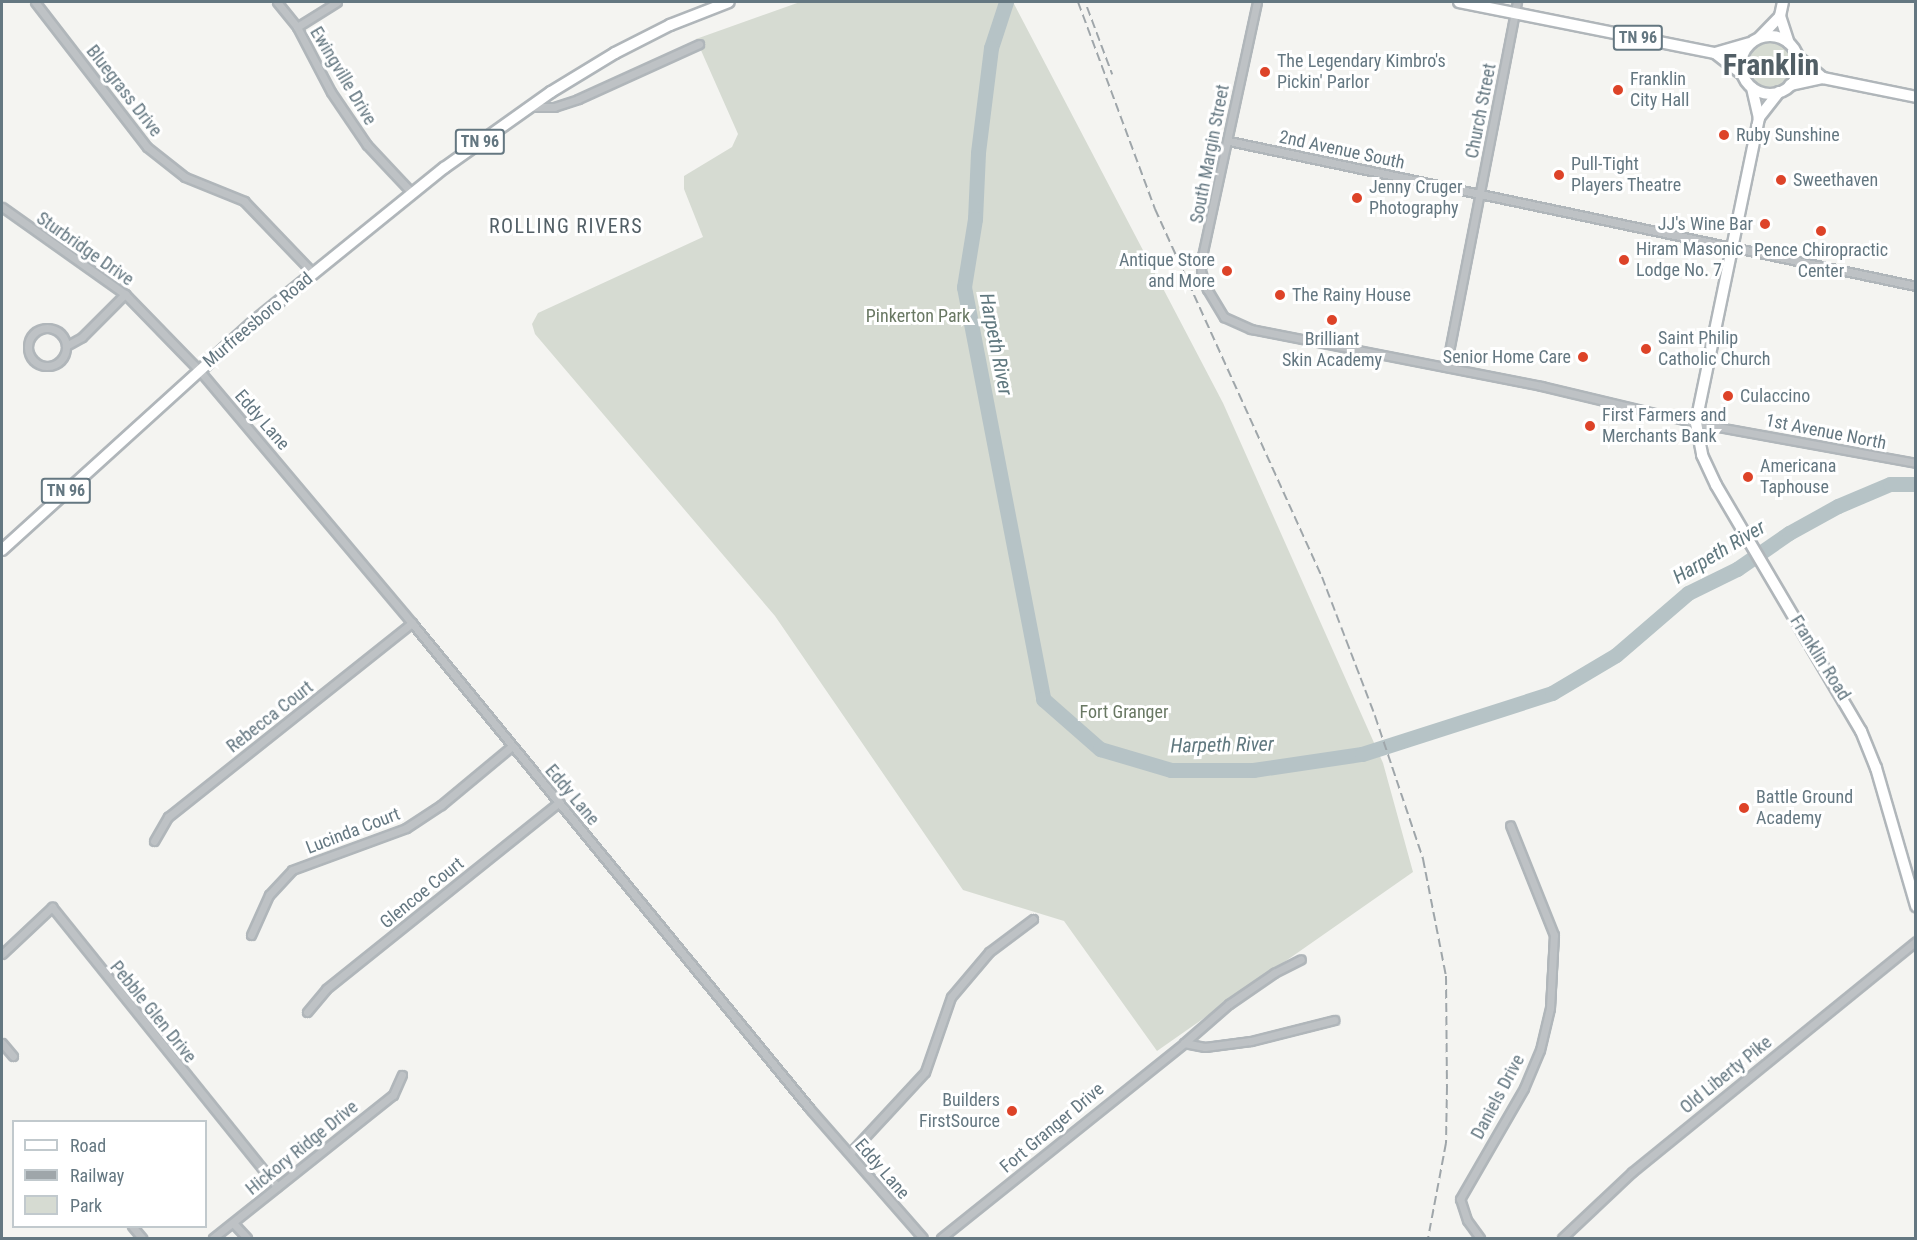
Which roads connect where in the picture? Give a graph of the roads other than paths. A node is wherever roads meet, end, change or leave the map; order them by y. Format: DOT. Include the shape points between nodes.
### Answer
graph roads {
  1 [pos="35,2"];
  2 [pos="276,2"];
  3 [pos="337,2"];
  4 [pos="729,2"];
  5 [pos="1257,2"];
  6 [pos="1459,2"];
  7 [pos="1517,2"];
  8 [pos="1783,2"];
  9 [pos="1515,14"];
  10 [pos="1780,16"];
  11 [pos="297,27"];
  12 [pos="1757,38"];
  13 [pos="1790,43"];
  14 [pos="699,44"];
  15 [pos="1715,53"];
  16 [pos="1798,57"];
  17 [pos="1743,75"];
  18 [pos="1823,78"];
  19 [pos="1790,85"];
  20 [pos="1752,88"];
  21 [pos="1779,92"];
  22 [pos="1916,97"];
  23 [pos="530,107"];
  24 [pos="1759,118"];
  25 [pos="1229,141"];
  26 [pos="411,193"];
  27 [pos="1480,195"];
  28 [pos="2,207"];
  29 [pos="1731,248"];
  30 [pos="313,273"];
  31 [pos="1916,286"];
  32 [pos="125,294"];
  33 [pos="1218,310"];
  34 [pos="66,346"];
  35 [pos="1446,368"];
  36 [pos="199,370"];
  37 [pos="1696,423"];
  38 [pos="1916,463"];
  39 [pos="2,550"];
  40 [pos="412,623"];
  41 [pos="512,746"];
  42 [pos="559,802"];
  43 [pos="1510,825"];
  44 [pos="154,841"];
  45 [pos="1916,906"];
  46 [pos="1033,919"];
  47 [pos="251,935"];
  48 [pos="1916,941"];
  49 [pos="2,954"];
  50 [pos="1302,959"];
  51 [pos="308,1012"];
  52 [pos="1334,1020"];
  53 [pos="2,1043"];
  54 [pos="1184,1043"];
  55 [pos="13,1056"];
  56 [pos="402,1075"];
  57 [pos="850,1154"];
  58 [pos="277,1187"];
  59 [pos="234,1224"];
  60 [pos="213,1239"];
  61 [pos="247,1239"];
  62 [pos="923,1239"];
  63 [pos="941,1239"];
  64 [pos="1480,1239"];
  65 [pos="1562,1239"];
  1 -- 30 [label="street, Bluegrass Drive" via="147,147 185,177 244,201"];
  2 -- 11 [label="street, Ewingville Drive"];
  3 -- 11 [label="street, Ewingville Drive"];
  4 -- 23 [label="main road, Murfreesboro Road / TN 96" via="670,25 615,53"];
  5 -- 25 [label="street, South Margin Street"];
  6 -- 9 [label="main road, TN 96"];
  7 -- 9 [label="street, Church Street"];
  8 -- 10 [label="main road"];
  9 -- 15 [label="main road, TN 96"];
  9 -- 27 [label="street, Church Street"];
  10 -- 12 [label="main road"];
  10 -- 13 [label="main road"];
  11 -- 26 [label="street, Ewingville Drive" via="331,92 367,145"];
  12 -- 13 [label="main road" via="1776,36"];
  12 -- 15 [label="main road"];
  12 -- 17 [label="main road" via="1742,55"];
  13 -- 16 [label="main road"];
  14 -- 23 [label="street" via="578,99 554,107"];
  15 -- 17 [label="main road, TN 96"];
  16 -- 18 [label="main road"];
  16 -- 19 [label="main road" via="1798,72"];
  17 -- 20 [label="main road"];
  18 -- 19 [label="main road"];
  18 -- 22 [label="main road"];
  19 -- 21 [label="main road"];
  20 -- 21 [label="main road" via="1764,93"];
  20 -- 24 [label="main road"];
  21 -- 24 [label="main road"];
  23 -- 26 [label="main road, Murfreesboro Road / TN 96"];
  24 -- 29 [label="main road"];
  25 -- 27 [label="street, 2nd Avenue South"];
  25 -- 33 [label="street, South Margin Street" via="1201,271"];
  26 -- 30 [label="main road, Murfreesboro Road / TN 96"];
  27 -- 29 [label="street, 2nd Avenue South"];
  27 -- 35 [label="street, Church Street"];
  28 -- 32 [label="street, Sturbridge Drive"];
  29 -- 31 [label="street, 2nd Avenue South"];
  29 -- 37 [label="main road"];
  30 -- 36 [label="main road, Murfreesboro Road / TN 96"];
  32 -- 34 [label="street" via="82,337"];
  32 -- 36 [label="street, Sturbridge Drive"];
  33 -- 35 [label="street, 1st Avenue North" via="1232,323 1251,329"];
  34 -- 34 [label="street" via="61,334 50,328 33,335 28,346 31,359 45,367 61,361"];
  35 -- 37 [label="street, 1st Avenue North"];
  36 -- 39 [label="main road, Murfreesboro Road / TN 96"];
  36 -- 40 [label="street, Eddy Lane"];
  37 -- 38 [label="street, 1st Avenue North"];
  37 -- 45 [label="main road, Franklin Road" via="1702,455 1732,515 1861,731 1876,768"];
  40 -- 41 [label="street, Eddy Lane"];
  40 -- 44 [label="street, Rebecca Court" via="168,818"];
  41 -- 42 [label="street, Eddy Lane"];
  41 -- 47 [label="street, Lucinda Court" via="441,805 406,828 292,870 269,895"];
  42 -- 51 [label="street, Glencoe Court" via="326,989"];
  42 -- 57 [label="street, Eddy Lane"];
  43 -- 64 [label="street, Daniels Drive" via="1554,935 1550,1008 1540,1050 1524,1088 1460,1198 1467,1220"];
  46 -- 57 [label="street" via="989,952 951,997 925,1072"];
  48 -- 65 [label="street, Old Liberty Pike" via="1632,1172"];
  49 -- 58 [label="street, Pebble Glen Drive" via="52,907"];
  50 -- 54 [label="street, Fort Granger Drive" via="1274,972 1229,1004"];
  52 -- 54 [label="street" via="1251,1041 1205,1047"];
  53 -- 55 [label="street"];
  54 -- 63 [label="street, Fort Granger Drive"];
  56 -- 58 [label="street, Hickory Ridge Drive" via="393,1095"];
  57 -- 62 [label="street, Eddy Lane"];
  58 -- 59 [label="street, Hickory Ridge Drive"];
  59 -- 60 [label="street, Hickory Ridge Drive"];
  59 -- 61 [label="street"];
}
